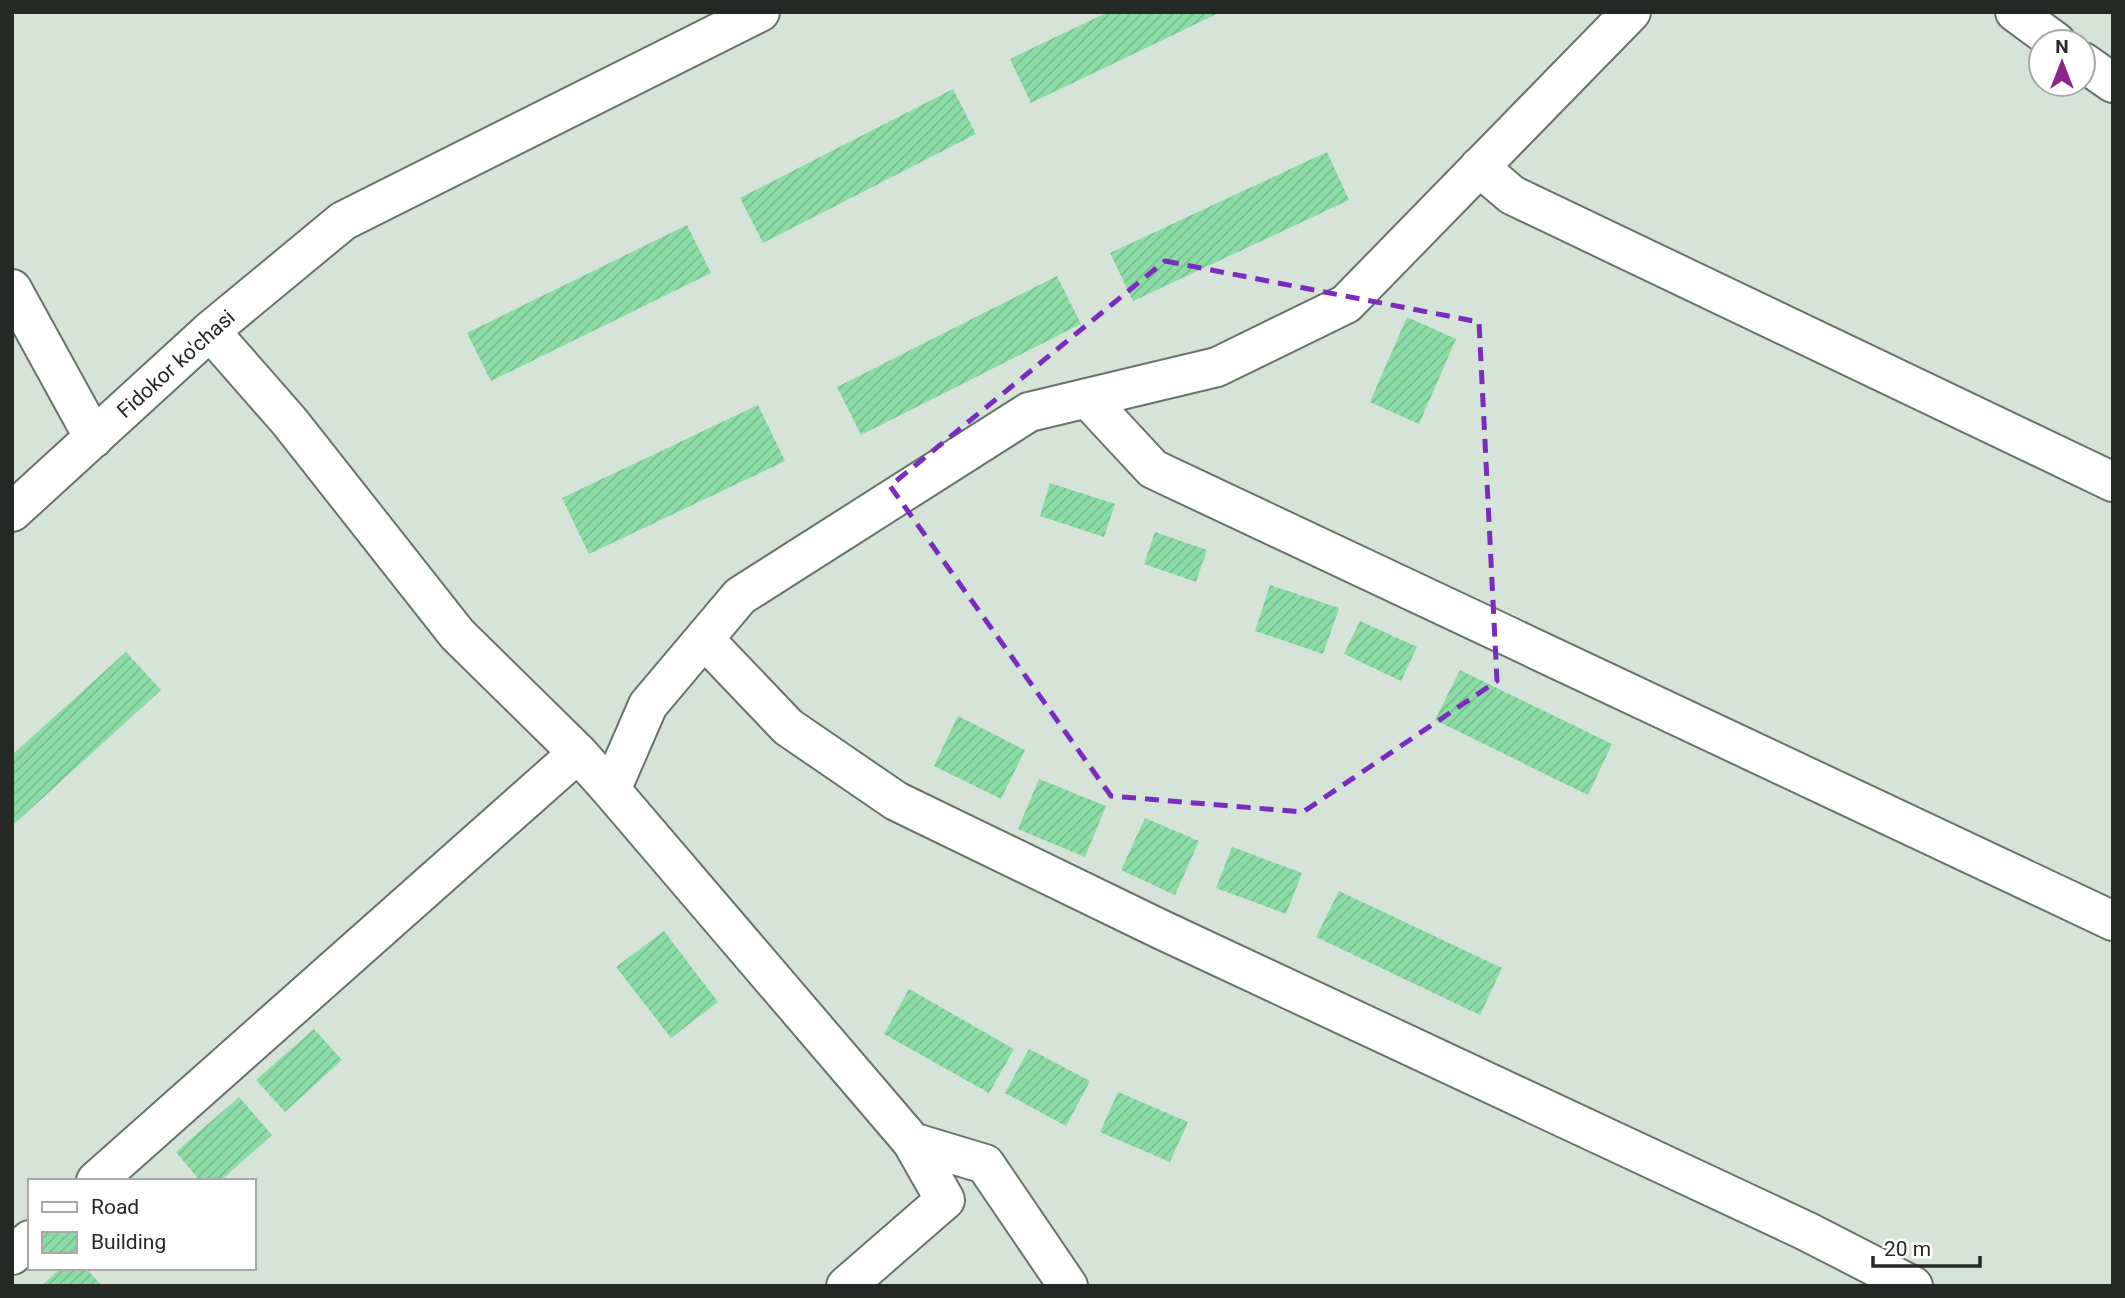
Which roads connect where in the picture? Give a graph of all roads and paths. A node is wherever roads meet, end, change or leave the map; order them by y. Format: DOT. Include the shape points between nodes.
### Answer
graph roads {
  1 [pos="760,12"];
  2 [pos="1631,12"];
  3 [pos="2015,12"];
  4 [pos="2037,28"];
  5 [pos="2097,72"];
  6 [pos="2113,83"];
  7 [pos="1479,167"];
  8 [pos="12,289"];
  9 [pos="210,331"];
  10 [pos="1087,398"];
  11 [pos="94,438"];
  12 [pos="2113,482"];
  13 [pos="15,501"];
  14 [pos="704,639"];
  15 [pos="578,753"];
  16 [pos="611,790"];
  17 [pos="2113,920"];
  18 [pos="912,1142"];
  19 [pos="98,1179"];
  20 [pos="28,1242"];
  21 [pos="12,1255"];
  22 [pos="846,1286"];
  23 [pos="1068,1286"];
  24 [pos="1913,1286"];
  1 -- 9 [label="street, Fidokor ko'chasi" via="343,221"];
  2 -- 7 [label="street"];
  3 -- 4 [label="street"];
  5 -- 6 [label="street"];
  7 -- 10 [label="street" via="1346,304 1217,367"];
  7 -- 12 [label="street" via="1512,195"];
  8 -- 11 [label="street"];
  9 -- 11 [label="street, Fidokor ko'chasi"];
  9 -- 15 [label="street" via="289,421 457,634"];
  10 -- 14 [label="street" via="1029,412 740,596"];
  10 -- 17 [label="street" via="1153,469"];
  11 -- 13 [label="street, Fidokor ko'chasi"];
  14 -- 16 [label="street" via="649,705"];
  14 -- 24 [label="street" via="789,727 896,801 1806,1231"];
  15 -- 16 [label="street"];
  15 -- 19 [label="street"];
  16 -- 18 [label="street"];
  18 -- 22 [label="street" via="946,1200"];
  18 -- 23 [label="street" via="985,1164"];
  20 -- 21 [label="street"];
}
